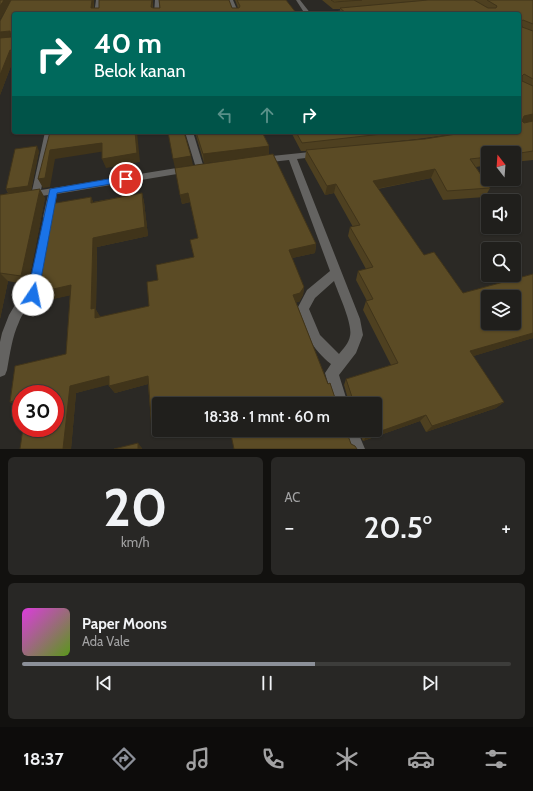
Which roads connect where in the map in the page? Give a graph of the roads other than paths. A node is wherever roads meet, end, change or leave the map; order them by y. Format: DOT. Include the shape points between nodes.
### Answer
graph roads {
  1 [pos="98,0"];
  2 [pos="157,0"];
  3 [pos="231,0"];
  4 [pos="298,0"];
  5 [pos="358,10"];
  6 [pos="97,12"];
  7 [pos="157,12"];
  8 [pos="235,12"];
  9 [pos="307,12"];
  10 [pos="339,12"];
  11 [pos="49,134"];
  12 [pos="190,134"];
  13 [pos="332,153"];
  14 [pos="292,156"];
  15 [pos="254,161"];
  16 [pos="53,191"];
  17 [pos="36,194"];
  18 [pos="21,196"];
  19 [pos="46,228"];
  20 [pos="37,273"];
  21 [pos="336,273"];
  22 [pos="339,363"];
  23 [pos="0,370"];
  24 [pos="339,397"];
  25 [pos="353,437"];
  26 [pos="357,449"];
  1 -- 6 [label="street"];
  2 -- 7 [label="street"];
  3 -- 8 [label="street"];
  4 -- 9 [label="street"];
  5 -- 10 [label="street"];
  11 -- 17 [label="street"];
  12 -- 16 [label="street" via="204,167"];
  13 -- 14 [label="street"];
  14 -- 15 [label="street"];
  14 -- 21 [label="street"];
  16 -- 17 [label="street"];
  16 -- 19 [label="street"];
  17 -- 18 [label="street"];
  20 -- 23 [label="street" via="33,295 17,312 12,325"];
  21 -- 22 [label="street" via="354,319 357,335 351,349"];
  21 -- 22 [label="street" via="311,294 303,309 313,337 321,348"];
  22 -- 24 [label="street" via="332,373"];
  25 -- 26 [label="street"];
}
